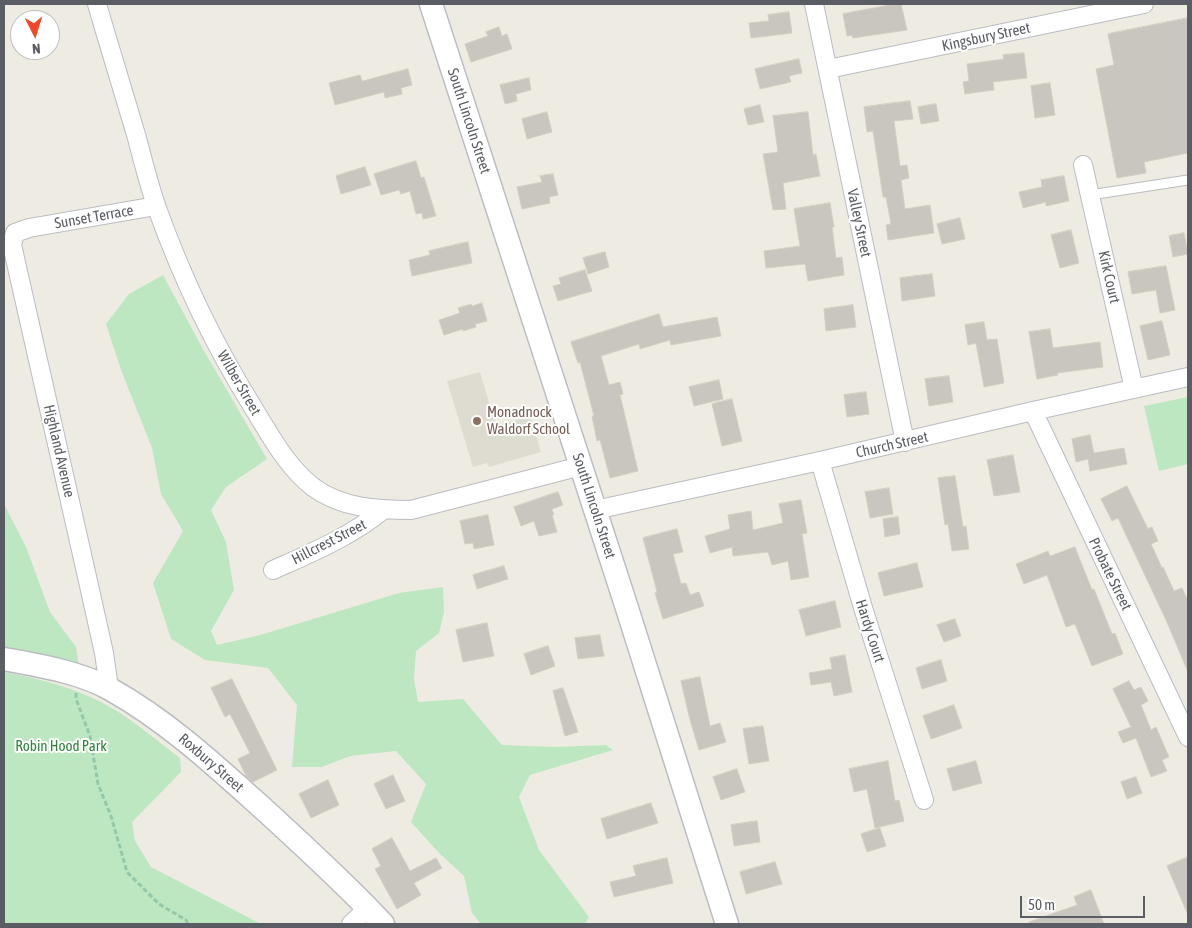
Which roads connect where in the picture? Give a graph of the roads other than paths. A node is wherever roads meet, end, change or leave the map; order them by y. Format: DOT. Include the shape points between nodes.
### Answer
graph roads {
  1 [pos="97,4"];
  2 [pos="431,4"];
  3 [pos="814,4"];
  4 [pos="1144,4"];
  5 [pos="828,69"];
  6 [pos="1083,165"];
  7 [pos="1188,180"];
  8 [pos="1090,195"];
  9 [pos="156,206"];
  10 [pos="33,227"];
  11 [pos="1188,377"];
  12 [pos="1134,389"];
  13 [pos="1033,411"];
  14 [pos="905,442"];
  15 [pos="820,461"];
  16 [pos="581,466"];
  17 [pos="383,510"];
  18 [pos="595,510"];
  19 [pos="273,570"];
  20 [pos="4,659"];
  21 [pos="109,688"];
  22 [pos="1188,737"];
  23 [pos="924,800"];
  24 [pos="376,916"];
  25 [pos="351,924"];
  26 [pos="727,924"];
  1 -- 9 [label="street, Wilber Street"];
  2 -- 16 [label="street, South Lincoln Street"];
  3 -- 5 [label="street, Valley Street"];
  4 -- 5 [label="street, Kingsbury Street"];
  5 -- 14 [label="street, Valley Street"];
  6 -- 8 [label="street, Kirk Court"];
  7 -- 8 [label="lane"];
  8 -- 12 [label="street, Kirk Court"];
  9 -- 10 [label="street, Sunset Terrace"];
  9 -- 17 [label="street, Wilber Street" via="209,330 275,442 299,474 314,487 335,499"];
  10 -- 21 [label="street, Highland Avenue" via="15,233 12,245 104,653"];
  11 -- 12 [label="street, Church Street"];
  12 -- 13 [label="street, Church Street"];
  13 -- 14 [label="street, Church Street"];
  13 -- 22 [label="street, Probate Street"];
  14 -- 15 [label="street, Church Street"];
  15 -- 18 [label="street, Church Street"];
  15 -- 23 [label="street, Hardy Court"];
  16 -- 17 [label="street, Wilber Street" via="411,510"];
  16 -- 18 [label="street, South Lincoln Street"];
  17 -- 19 [label="street, Hillcrest Street" via="366,525 330,545"];
  18 -- 26 [label="street, South Lincoln Street"];
  20 -- 21 [label="street, Roxbury Street" via="76,675"];
  21 -- 24 [label="street, Roxbury Street" via="170,728 210,761"];
  24 -- 25 [label="street"];
}
